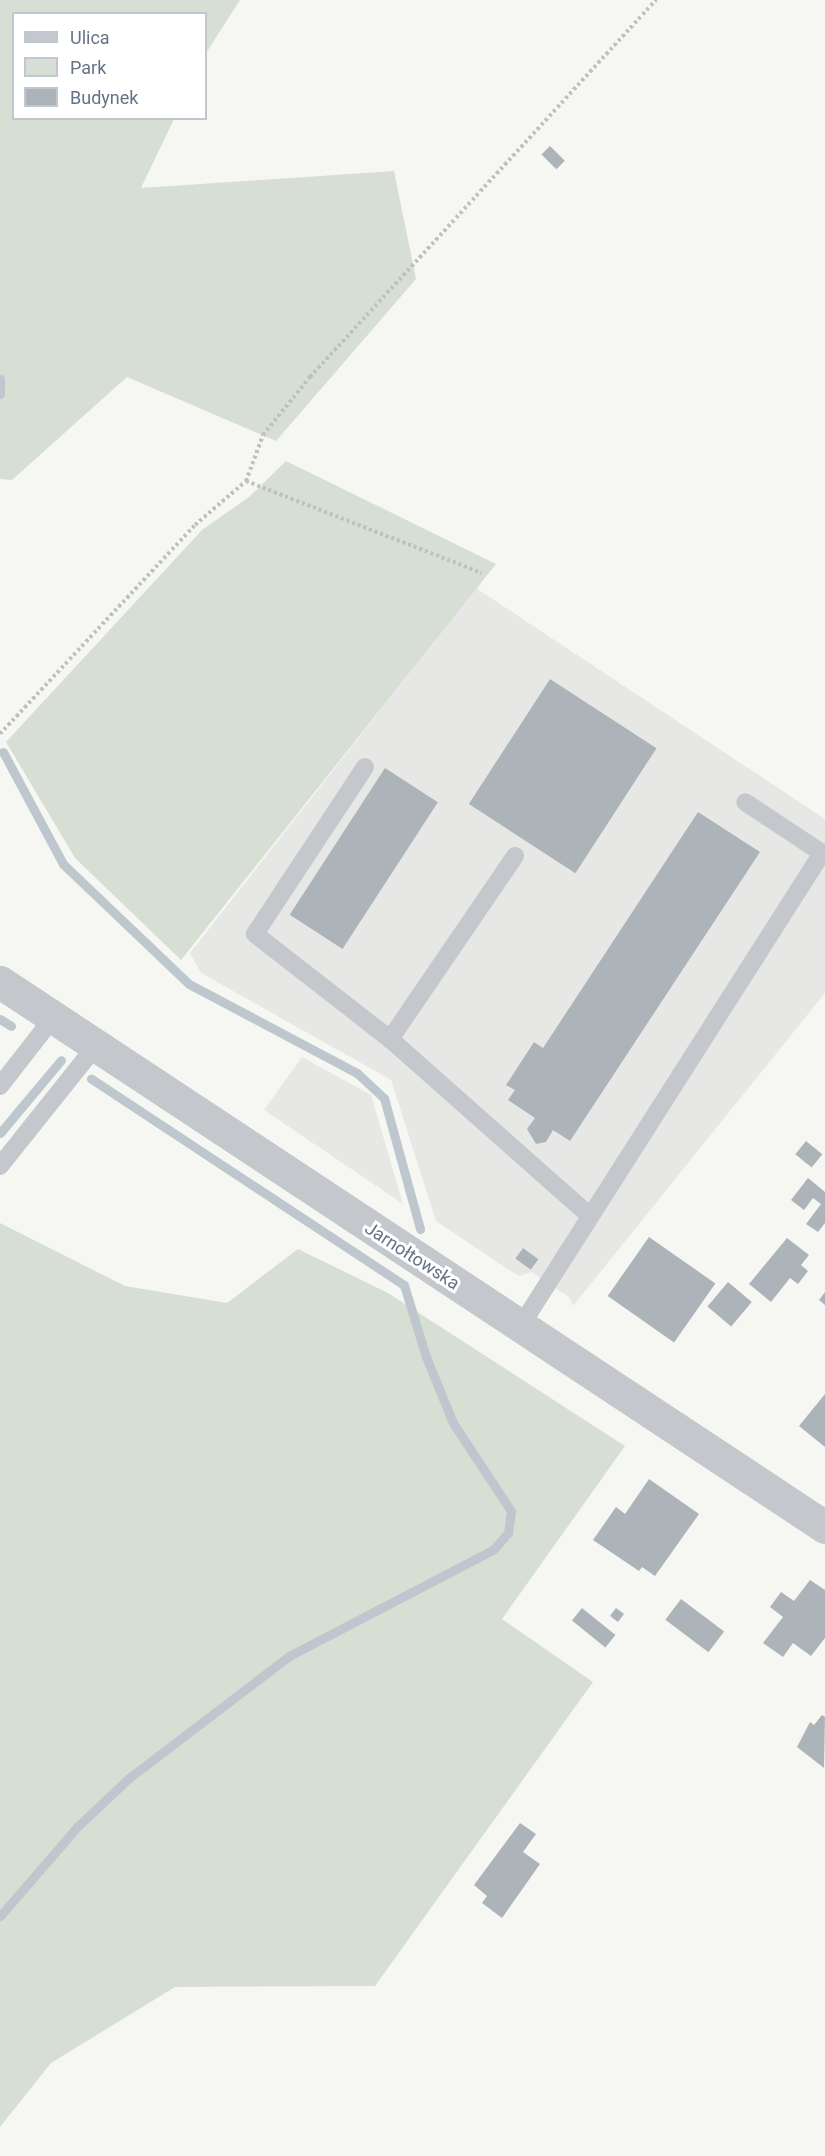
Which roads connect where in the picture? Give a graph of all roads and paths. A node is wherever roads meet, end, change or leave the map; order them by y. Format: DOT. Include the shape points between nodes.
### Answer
graph roads {
  1 [pos="656,0"];
  2 [pos="246,481"];
  3 [pos="482,573"];
  4 [pos="0,734"];
  5 [pos="365,767"];
  6 [pos="745,802"];
  7 [pos="514,856"];
  8 [pos="0,982"];
  9 [pos="53,1018"];
  10 [pos="390,1039"];
  11 [pos="96,1047"];
  12 [pos="0,1086"];
  13 [pos="0,1166"];
  14 [pos="590,1216"];
  15 [pos="520,1327"];
  16 [pos="825,1527"];
  1 -- 2 [label="path" via="303,385 263,435"];
  2 -- 3 [label="path"];
  2 -- 4 [label="path" via="195,525"];
  5 -- 10 [label="lane" via="255,934"];
  6 -- 14 [label="lane" via="822,853"];
  7 -- 10 [label="lane"];
  8 -- 9 [label="street, Jarnołtowska"];
  9 -- 11 [label="street, Jarnołtowska"];
  9 -- 12 [label="lane"];
  10 -- 14 [label="lane"];
  11 -- 13 [label="lane"];
  11 -- 15 [label="street, Jarnołtowska"];
  14 -- 15 [label="lane"];
  15 -- 16 [label="street, Jarnołtowska"];
}
